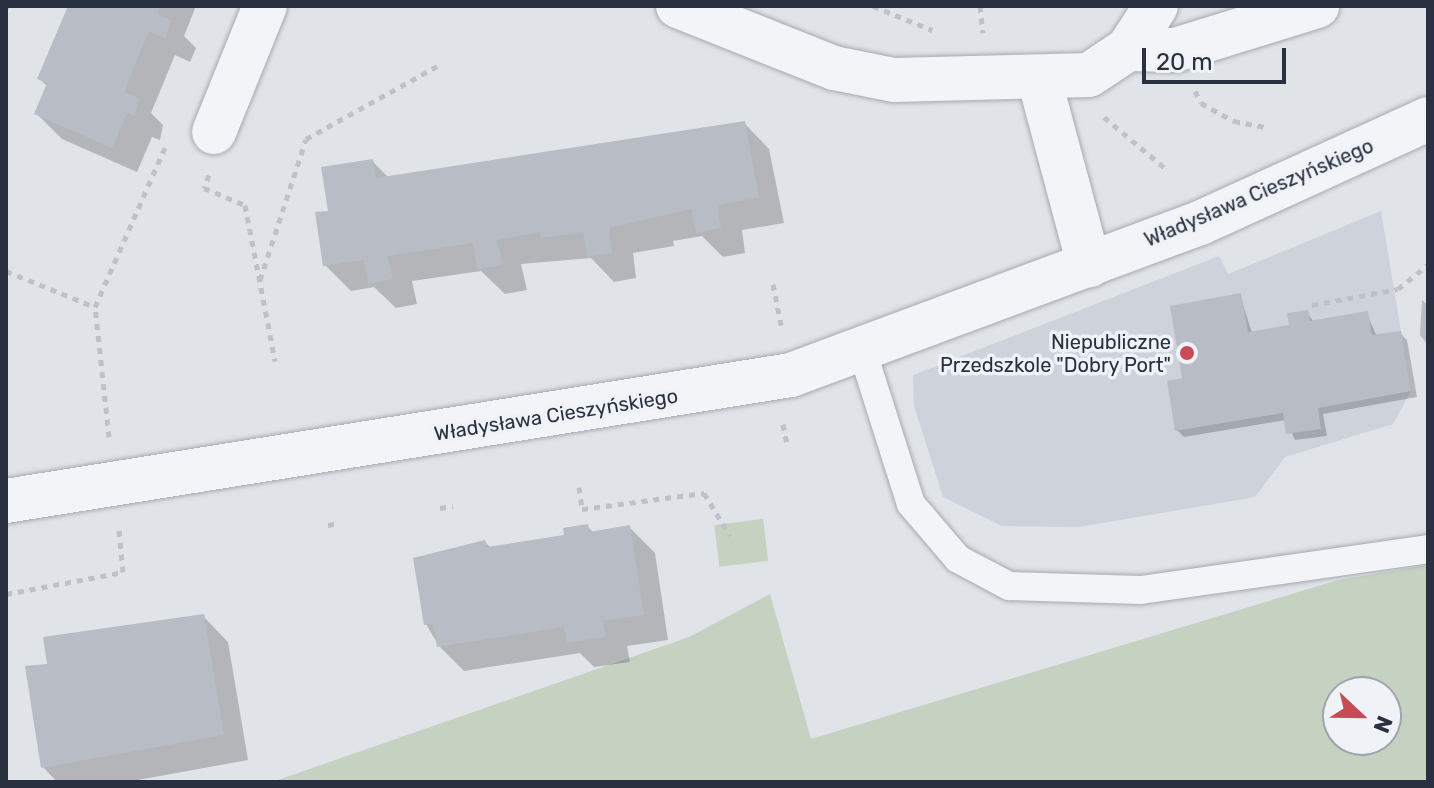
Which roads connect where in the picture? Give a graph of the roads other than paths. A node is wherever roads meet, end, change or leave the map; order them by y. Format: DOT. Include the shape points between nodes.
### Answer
graph roads {
  1 [pos="265,6"];
  2 [pos="678,6"];
  3 [pos="1156,6"];
  4 [pos="1317,6"];
  5 [pos="1128,49"];
  6 [pos="1039,78"];
  7 [pos="1428,119"];
  8 [pos="214,132"];
  9 [pos="1089,265"];
  10 [pos="863,353"];
  11 [pos="6,501"];
  12 [pos="1428,549"];
  1 -- 8 [label="street"];
  2 -- 6 [label="street" via="834,68 894,80"];
  3 -- 5 [label="street"];
  4 -- 5 [label="street" via="1175,50"];
  5 -- 6 [label="street" via="1089,75"];
  6 -- 9 [label="street"];
  7 -- 9 [label="street, Władysława Cieszyńskiego"];
  9 -- 10 [label="street, Władysława Cieszyńskiego"];
  10 -- 11 [label="street, Władysława Cieszyńskiego" via="791,375"];
  10 -- 12 [label="lane" via="911,504 958,559 1009,586 1141,590"];
}
